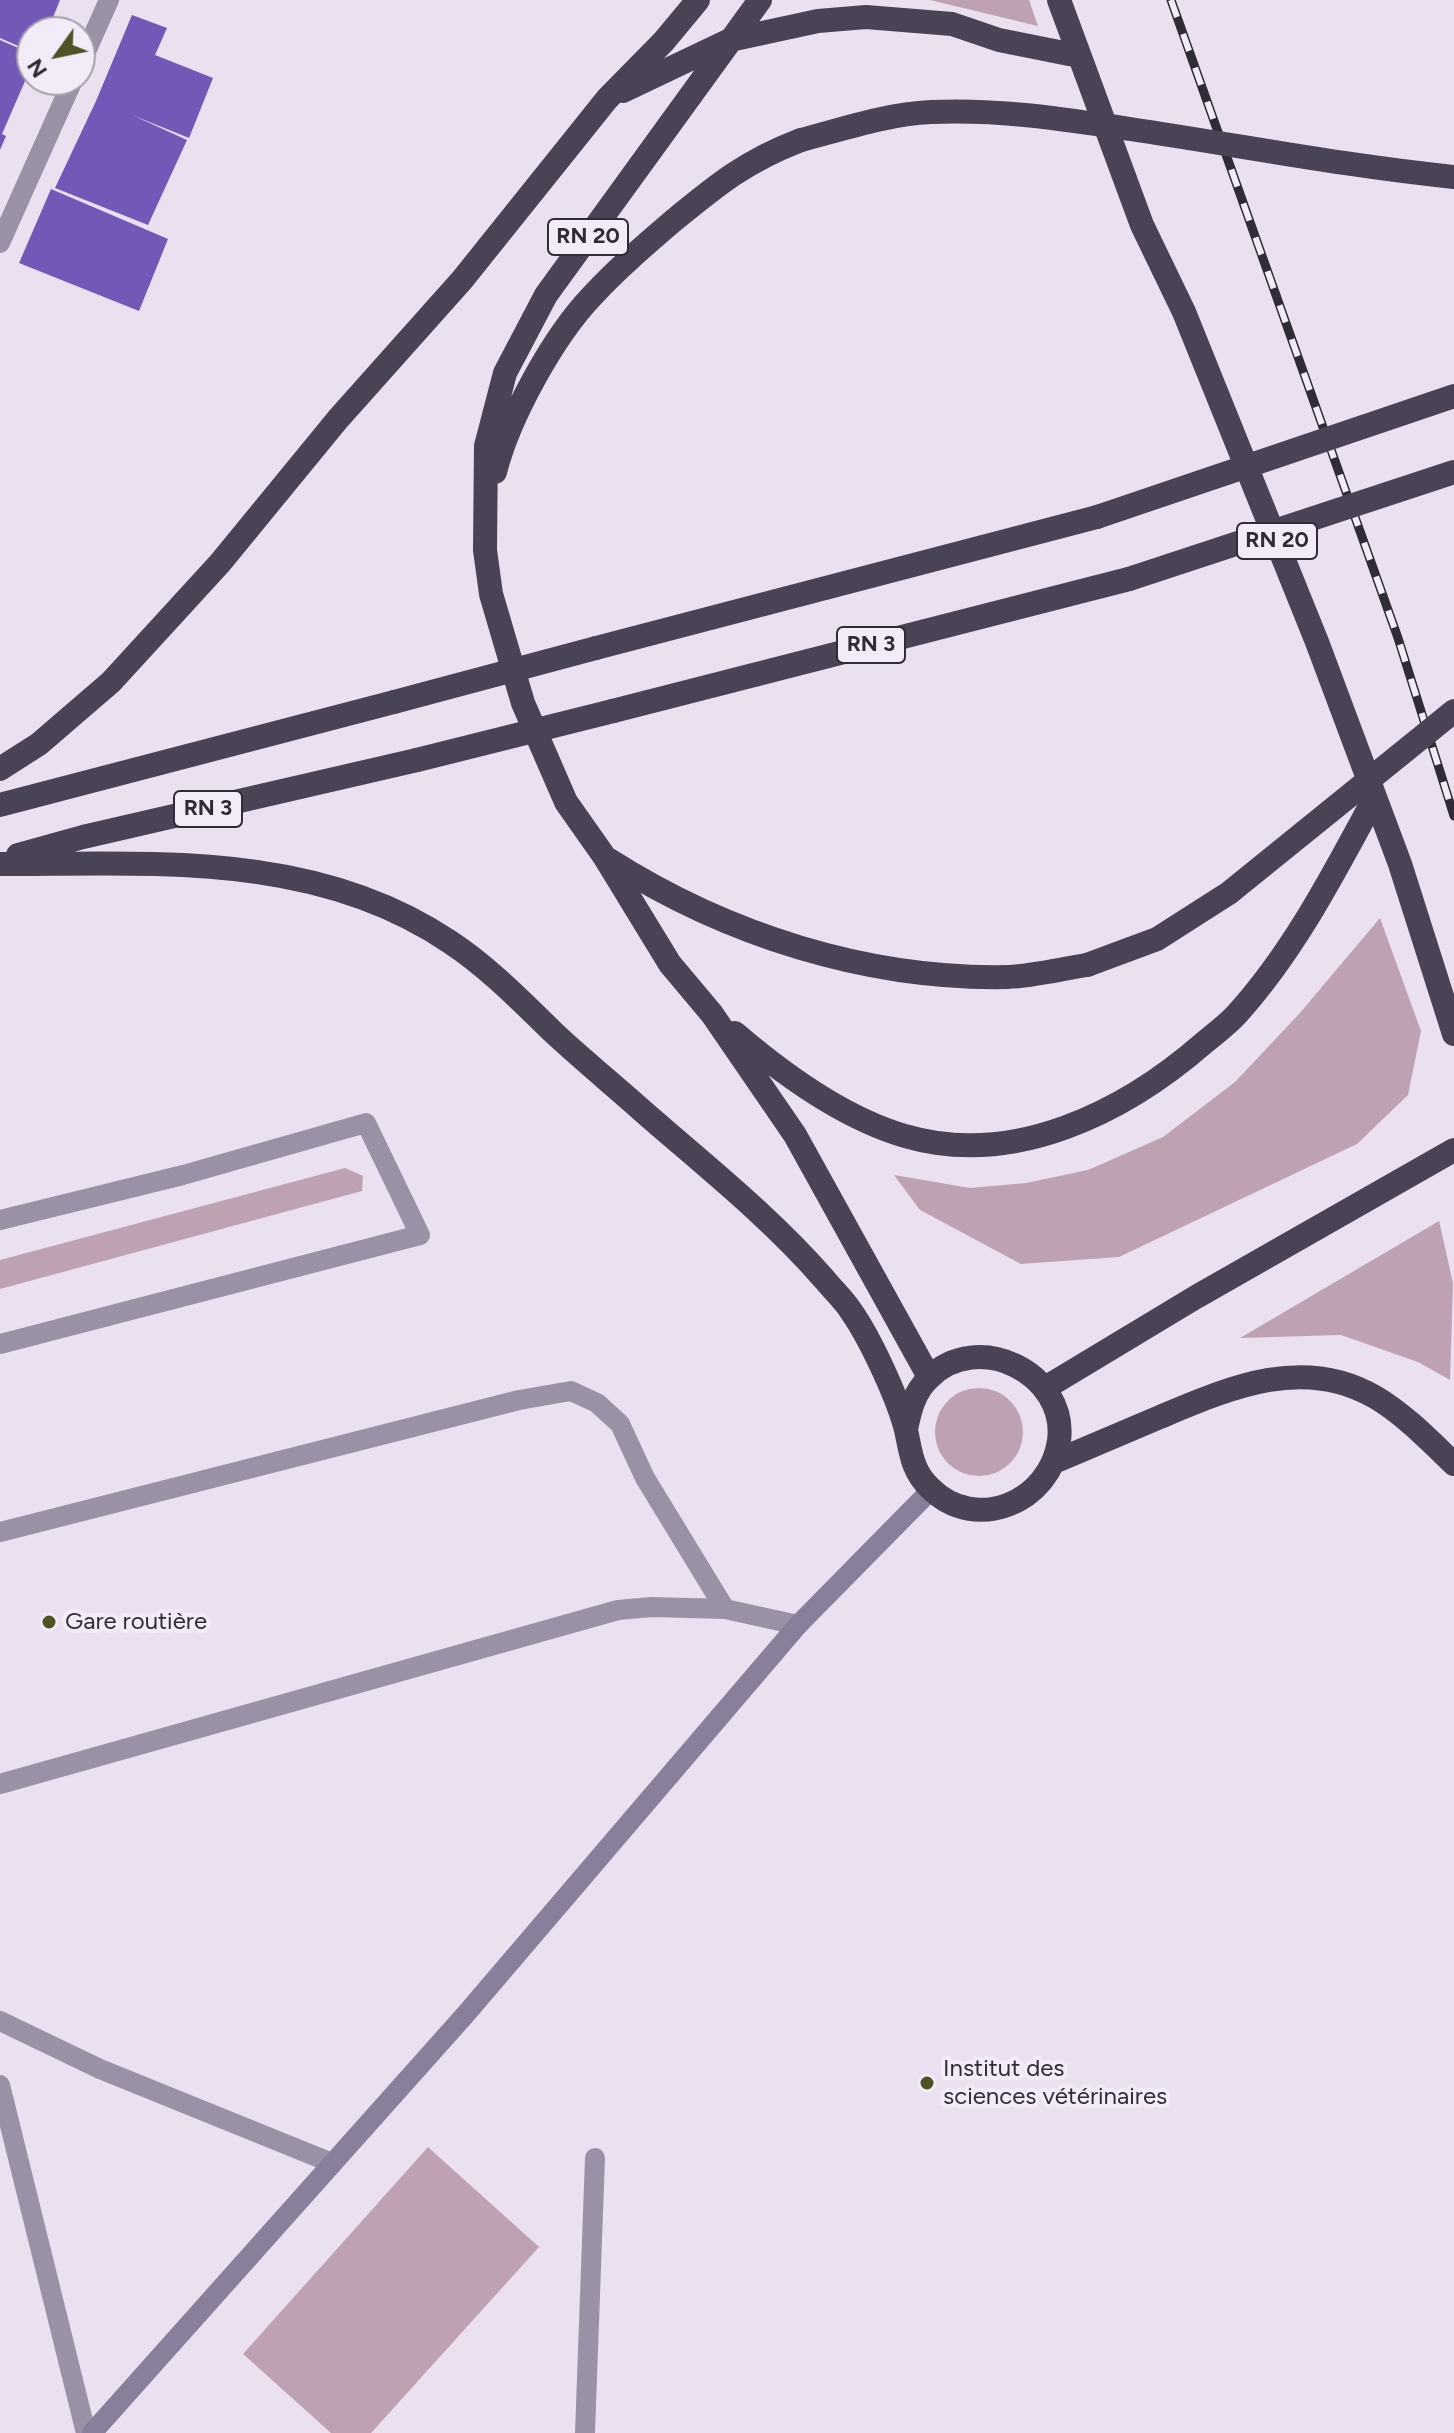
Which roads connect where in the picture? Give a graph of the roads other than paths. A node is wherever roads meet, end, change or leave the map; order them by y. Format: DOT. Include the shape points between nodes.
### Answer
graph roads {
  1 [pos="109,0"];
  2 [pos="698,0"];
  3 [pos="760,0"];
  4 [pos="1059,0"];
  5 [pos="96,29"];
  6 [pos="730,40"];
  7 [pos="1079,56"];
  8 [pos="66,96"];
  9 [pos="607,99"];
  10 [pos="1454,177"];
  11 [pos="0,243"];
  12 [pos="1454,396"];
  13 [pos="1454,472"];
  14 [pos="487,504"];
  15 [pos="1454,711"];
  16 [pos="0,769"];
  17 [pos="1374,799"];
  18 [pos="0,805"];
  19 [pos="604,856"];
  20 [pos="0,862"];
  21 [pos="712,1014"];
  22 [pos="1454,1034"];
  23 [pos="1454,1150"];
  24 [pos="0,1220"];
  25 [pos="0,1344"];
  26 [pos="929,1377"];
  27 [pos="1045,1388"];
  28 [pos="906,1429"];
  29 [pos="1054,1462"];
  30 [pos="1454,1464"];
  31 [pos="931,1490"];
  32 [pos="0,1532"];
  33 [pos="725,1609"];
  34 [pos="798,1625"];
  35 [pos="0,1784"];
  36 [pos="0,2021"];
  37 [pos="0,2085"];
  38 [pos="595,2158"];
  39 [pos="332,2163"];
  40 [pos="89,2433"];
  41 [pos="585,2433"];
  1 -- 5 [label="street"];
  2 -- 9 [label="highway"];
  3 -- 6 [label="highway, RN 20"];
  4 -- 7 [label="highway, RN 20"];
  6 -- 7 [label="highway" via="818,21 866,17 952,24 999,40"];
  6 -- 9 [label="highway"];
  6 -- 14 [label="highway, RN 20" via="546,295 511,360 486,446"];
  7 -- 17 [label="highway, RN 20" via="1142,225 1184,312 1295,586"];
  8 -- 11 [label="street"];
  9 -- 16 [label="highway" via="462,280 220,563 111,682 39,744"];
  10 -- 14 [label="highway, bridge" via="1016,113 929,112 801,140 731,174 590,298 546,359 515,417"];
  12 -- 18 [label="highway, RN 3, bridge" via="1097,517"];
  13 -- 20 [label="highway, RN 3, bridge" via="1129,579 417,760 83,837"];
  14 -- 19 [label="highway" via="485,550 491,594 523,703 566,802"];
  15 -- 19 [label="highway, bridge" via="1229,893 1157,939 1087,965 1010,977 858,964 747,931 648,884"];
  17 -- 21 [label="highway" via="1315,905 1236,1015 1175,1068 1121,1104 1068,1128 1009,1143 953,1145 905,1136 813,1092"];
  17 -- 22 [label="highway, RN 20"];
  19 -- 21 [label="highway" via="670,964"];
  20 -- 28 [label="highway" via="230,867 318,881 396,911 450,942 800,1251 851,1311"];
  21 -- 26 [label="highway" via="795,1135"];
  23 -- 27 [label="highway"];
  24 -- 25 [label="street" via="366,1123 420,1235"];
  26 -- 27 [label="highway" via="976,1356 1002,1359 1026,1370"];
  26 -- 28 [label="highway" via="912,1401"];
  27 -- 29 [label="highway" via="1060,1437"];
  28 -- 31 [label="highway" via="912,1462"];
  29 -- 30 [label="highway" via="1231,1387 1281,1377 1333,1379 1375,1397"];
  29 -- 31 [label="highway" via="1023,1499 1000,1508 952,1504"];
  31 -- 34 [label="street"];
  32 -- 33 [label="street" via="571,1391 597,1403 620,1424 652,1492"];
  33 -- 34 [label="street"];
  33 -- 35 [label="street" via="618,1610"];
  34 -- 39 [label="street"];
  36 -- 39 [label="street" via="100,2069"];
  37 -- 40 [label="street"];
  38 -- 41 [label="street"];
  39 -- 40 [label="street"];
}
